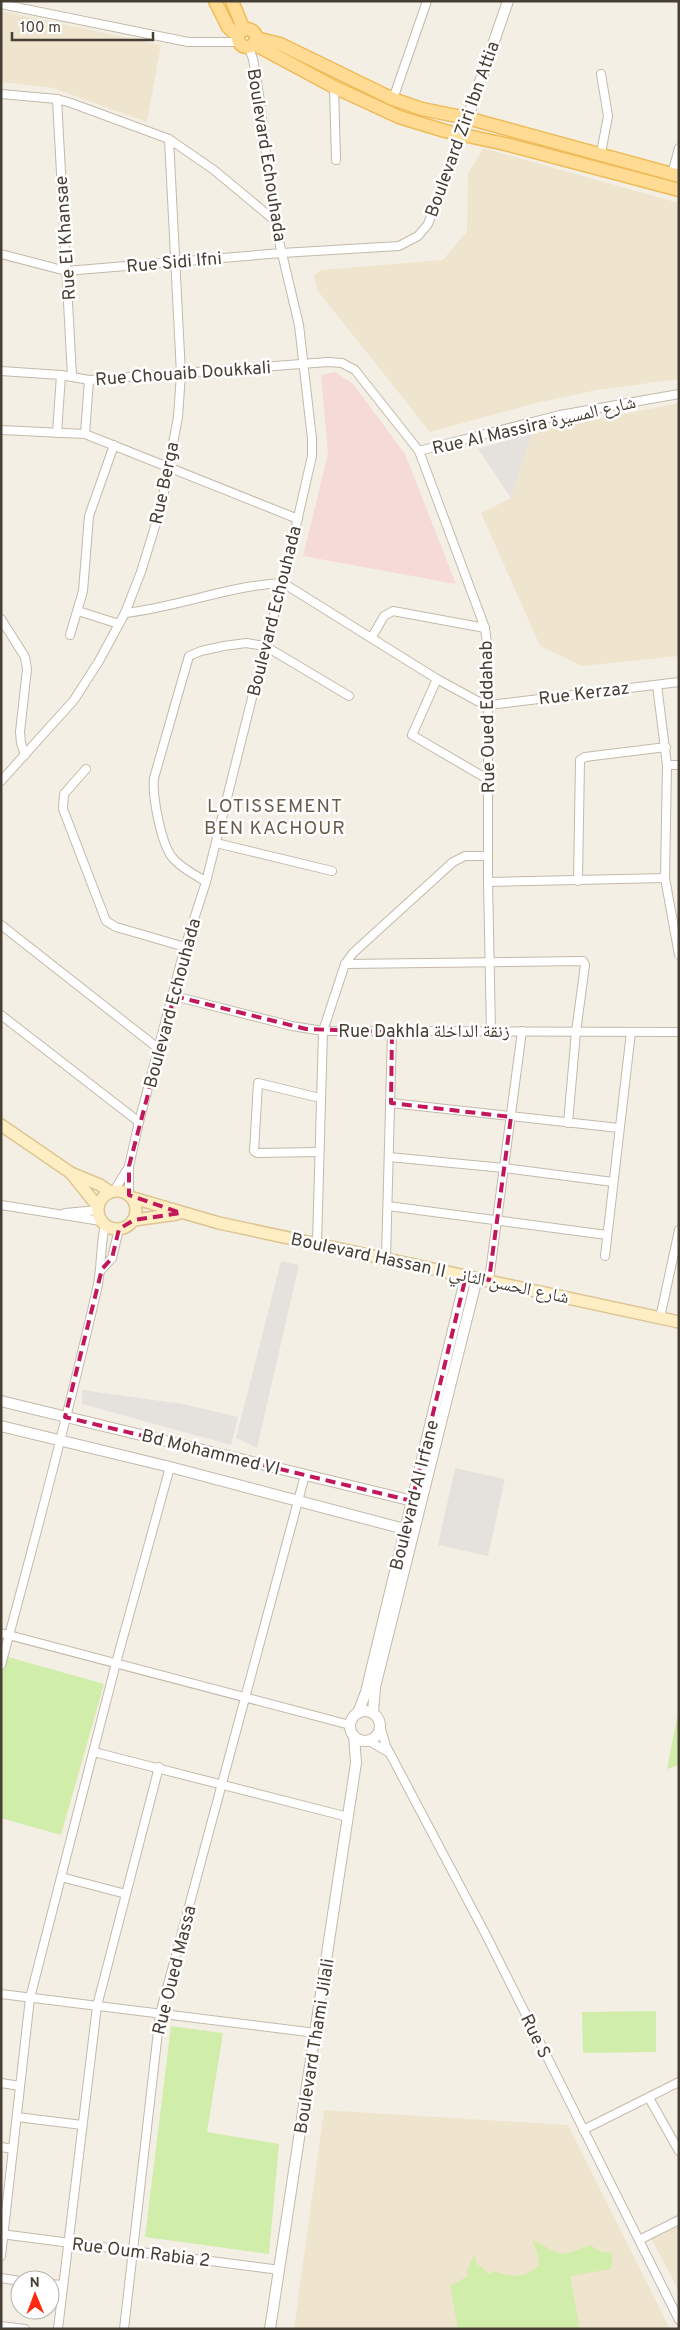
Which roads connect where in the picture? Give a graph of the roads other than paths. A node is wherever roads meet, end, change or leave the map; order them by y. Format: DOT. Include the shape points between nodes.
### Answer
graph roads {
  1 [pos="215,1"];
  2 [pos="232,1"];
  3 [pos="427,1"];
  4 [pos="508,1"];
  5 [pos="1,4"];
  6 [pos="246,40"];
  7 [pos="601,74"];
  8 [pos="334,87"];
  9 [pos="1,94"];
  10 [pos="57,99"];
  11 [pos="393,99"];
  12 [pos="468,118"];
  13 [pos="462,134"];
  14 [pos="170,139"];
  15 [pos="679,148"];
  16 [pos="601,153"];
  17 [pos="336,160"];
  18 [pos="676,175"];
  19 [pos="679,190"];
  20 [pos="274,220"];
  21 [pos="282,253"];
  22 [pos="1,254"];
  23 [pos="175,262"];
  24 [pos="66,271"];
  25 [pos="304,364"];
  26 [pos="1,371"];
  27 [pos="181,374"];
  28 [pos="61,375"];
  29 [pos="72,376"];
  30 [pos="89,380"];
  31 [pos="679,394"];
  32 [pos="1,430"];
  33 [pos="57,433"];
  34 [pos="85,434"];
  35 [pos="114,445"];
  36 [pos="420,451"];
  37 [pos="169,469"];
  38 [pos="298,518"];
  39 [pos="283,583"];
  40 [pos="78,611"];
  41 [pos="125,613"];
  42 [pos="1,619"];
  43 [pos="119,624"];
  44 [pos="484,628"];
  45 [pos="70,635"];
  46 [pos="372,637"];
  47 [pos="265,646"];
  48 [pos="437,679"];
  49 [pos="679,682"];
  50 [pos="657,685"];
  51 [pos="350,696"];
  52 [pos="489,705"];
  53 [pos="666,747"];
  54 [pos="25,756"];
  55 [pos="667,765"];
  56 [pos="679,765"];
  57 [pos="86,770"];
  58 [pos="2,777"];
  59 [pos="489,780"];
  60 [pos="216,843"];
  61 [pos="488,856"];
  62 [pos="332,871"];
  63 [pos="665,878"];
  64 [pos="578,881"];
  65 [pos="206,882"];
  66 [pos="488,882"];
  67 [pos="1,925"];
  68 [pos="678,940"];
  69 [pos="185,947"];
  70 [pos="679,955"];
  71 [pos="490,962"];
  72 [pos="345,964"];
  73 [pos="174,996"];
  74 [pos="1,1015"];
  75 [pos="323,1031"];
  76 [pos="491,1031"];
  77 [pos="392,1032"];
  78 [pos="522,1032"];
  79 [pos="576,1032"];
  80 [pos="631,1032"];
  81 [pos="679,1032"];
  82 [pos="159,1049"];
  83 [pos="320,1098"];
  84 [pos="391,1103"];
  85 [pos="511,1117"];
  86 [pos="139,1122"];
  87 [pos="568,1123"];
  88 [pos="1,1125"];
  89 [pos="619,1128"];
  90 [pos="319,1152"];
  91 [pos="389,1157"];
  92 [pos="128,1166"];
  93 [pos="504,1168"];
  94 [pos="70,1173"];
  95 [pos="613,1182"];
  96 [pos="112,1192"];
  97 [pos="131,1197"];
  98 [pos="1,1205"];
  99 [pos="388,1206"];
  100 [pos="181,1213"];
  101 [pos="101,1216"];
  102 [pos="134,1220"];
  103 [pos="497,1221"];
  104 [pos="119,1229"];
  105 [pos="679,1230"];
  106 [pos="608,1235"];
  107 [pos="678,1237"];
  108 [pos="317,1243"];
  109 [pos="606,1256"];
  110 [pos="386,1258"];
  111 [pos="102,1269"];
  112 [pos="472,1277"];
  113 [pos="489,1280"];
  114 [pos="660,1318"];
  115 [pos="679,1322"];
  116 [pos="1,1401"];
  117 [pos="66,1417"];
  118 [pos="1,1426"];
  119 [pos="60,1441"];
  120 [pos="170,1467"];
  121 [pos="305,1475"];
  122 [pos="299,1501"];
  123 [pos="417,1502"];
  124 [pos="410,1531"];
  125 [pos="5,1634"];
  126 [pos="116,1664"];
  127 [pos="1,1666"];
  128 [pos="245,1699"];
  129 [pos="358,1713"];
  130 [pos="373,1713"];
  131 [pos="350,1725"];
  132 [pos="380,1726"];
  133 [pos="354,1736"];
  134 [pos="367,1741"];
  135 [pos="94,1752"];
  136 [pos="390,1753"];
  137 [pos="356,1764"];
  138 [pos="159,1767"];
  139 [pos="224,1784"];
  140 [pos="348,1817"];
  141 [pos="61,1877"];
  142 [pos="126,1894"];
  143 [pos="1,1994"];
  144 [pos="30,1998"];
  145 [pos="97,2006"];
  146 [pos="160,2014"];
  147 [pos="316,2033"];
  148 [pos="679,2082"];
  149 [pos="1,2084"];
  150 [pos="20,2086"];
  151 [pos="650,2098"];
  152 [pos="17,2117"];
  153 [pos="82,2125"];
  154 [pos="583,2130"];
  155 [pos="1,2147"];
  156 [pos="13,2149"];
  157 [pos="679,2151"];
  158 [pos="679,2220"];
  159 [pos="2,2234"];
  160 [pos="639,2240"];
  161 [pos="69,2243"];
  162 [pos="133,2250"];
  163 [pos="1,2256"];
  164 [pos="280,2270"];
  165 [pos="60,2286"];
  166 [pos="63,2286"];
  167 [pos="679,2320"];
  168 [pos="1,2326"];
  169 [pos="25,2329"];
  170 [pos="58,2329"];
  171 [pos="124,2329"];
  172 [pos="270,2329"];
  1 -- 6 [label="main road" via="228,27"];
  2 -- 6 [label="main road"];
  3 -- 11 [label="street"];
  4 -- 12 [label="street, Boulevard Ziri Ibn Attia"];
  5 -- 6 [label="street" via="188,42"];
  6 -- 8 [label="main road"];
  6 -- 11 [label="main road" via="280,44"];
  6 -- 20 [label="street, Boulevard Echouhada" via="259,95"];
  7 -- 16 [label="street" via="608,116"];
  8 -- 13 [label="main road" via="399,117"];
  8 -- 17 [label="street"];
  9 -- 10 [label="street"];
  10 -- 14 [label="street"];
  10 -- 24 [label="street, Rue El Khansae"];
  11 -- 12 [label="main road" via="422,109"];
  12 -- 13 [label="street, Boulevard Ziri Ibn Attia"];
  12 -- 16 [label="main road"];
  13 -- 19 [label="main road"];
  13 -- 21 [label="street, Boulevard Ziri Ibn Attia" via="428,224 411,241 398,246"];
  14 -- 20 [label="street" via="214,170"];
  14 -- 23 [label="street, Rue Berga"];
  15 -- 18 [label="street"];
  16 -- 18 [label="main road"];
  20 -- 21 [label="street, Boulevard Echouhada"];
  21 -- 23 [label="street, Rue Sidi Ifni"];
  21 -- 25 [label="street, Boulevard Echouhada" via="299,325"];
  22 -- 24 [label="street, Rue Sidi Ifni"];
  23 -- 24 [label="street, Rue Sidi Ifni"];
  23 -- 27 [label="street, Rue Berga"];
  24 -- 29 [label="street, Rue El Khansae"];
  25 -- 27 [label="street, Rue Chouaib Doukkali"];
  25 -- 36 [label="street, Rue Oued Eddahab" via="342,363 355,370"];
  25 -- 38 [label="street, Boulevard Echouhada" via="312,456"];
  26 -- 28 [label="street, Rue Chouaib Doukkali"];
  27 -- 30 [label="street, Rue Chouaib Doukkali"];
  27 -- 37 [label="street, Rue Berga"];
  28 -- 29 [label="street, Rue Chouaib Doukkali"];
  28 -- 33 [label="street"];
  29 -- 30 [label="street, Rue Chouaib Doukkali"];
  30 -- 34 [label="street"];
  31 -- 36 [label="street, Rue Al Massira شارع المسيرة" via="560,415"];
  32 -- 33 [label="street"];
  33 -- 34 [label="street"];
  34 -- 35 [label="street"];
  35 -- 37 [label="street"];
  35 -- 40 [label="street" via="89,516 83,591"];
  36 -- 44 [label="street, Rue Oued Eddahab"];
  37 -- 38 [label="street"];
  37 -- 41 [label="street, Rue Berga" via="144,563"];
  38 -- 39 [label="street, Boulevard Echouhada"];
  39 -- 41 [label="street"];
  39 -- 46 [label="street"];
  39 -- 47 [label="street, Boulevard Echouhada"];
  40 -- 43 [label="street"];
  40 -- 45 [label="street"];
  41 -- 43 [label="street, Rue Berga"];
  42 -- 54 [label="street" via="25,657 27,669 20,732"];
  43 -- 54 [label="street, Rue Berga" via="74,700"];
  44 -- 46 [label="street" via="393,611 384,616"];
  44 -- 52 [label="street, Rue Oued Eddahab" via="490,670"];
  46 -- 48 [label="street"];
  47 -- 51 [label="street"];
  47 -- 60 [label="street, Boulevard Echouhada"];
  47 -- 65 [label="street" via="246,643 189,656 154,778 153,790 168,851 176,862"];
  48 -- 52 [label="street"];
  48 -- 59 [label="street" via="412,735"];
  49 -- 50 [label="street, Rue Kerzaz"];
  50 -- 52 [label="street, Rue Kerzaz"];
  50 -- 53 [label="street"];
  52 -- 59 [label="street, Rue Oued Eddahab"];
  53 -- 55 [label="street"];
  53 -- 64 [label="street" via="580,760"];
  54 -- 58 [label="street, Rue Berga"];
  55 -- 56 [label="street"];
  55 -- 63 [label="street"];
  57 -- 69 [label="street" via="64,794 63,809 106,921 116,928"];
  59 -- 61 [label="street, Rue Oued Eddahab"];
  60 -- 62 [label="street"];
  60 -- 65 [label="street, Boulevard Echouhada"];
  61 -- 66 [label="street, Rue Oued Eddahab"];
  61 -- 72 [label="street" via="466,856 453,862 353,953"];
  63 -- 64 [label="street"];
  63 -- 68 [label="street"];
  64 -- 66 [label="street"];
  65 -- 69 [label="street, Boulevard Echouhada"];
  66 -- 71 [label="street, Rue Oued Eddahab"];
  67 -- 82 [label="street"];
  68 -- 70 [label="street"];
  69 -- 73 [label="street, Boulevard Echouhada"];
  71 -- 72 [label="street"];
  71 -- 76 [label="street, Rue Oued Eddahab"];
  71 -- 79 [label="street" via="583,961"];
  72 -- 75 [label="street"];
  73 -- 75 [label="street, Rue Dakhla زنقة الداخلة"];
  73 -- 82 [label="street, Boulevard Echouhada"];
  74 -- 86 [label="street"];
  75 -- 77 [label="street, Rue Dakhla زنقة الداخلة"];
  75 -- 83 [label="street"];
  76 -- 77 [label="street, Rue Dakhla زنقة الداخلة"];
  76 -- 78 [label="street, Rue Dakhla زنقة الداخلة"];
  77 -- 84 [label="street"];
  78 -- 79 [label="street, Rue Dakhla زنقة الداخلة"];
  78 -- 85 [label="street"];
  79 -- 80 [label="street, Rue Dakhla زنقة الداخلة"];
  79 -- 87 [label="street"];
  80 -- 81 [label="street, Rue Dakhla زنقة الداخلة"];
  80 -- 89 [label="street"];
  82 -- 86 [label="street, Boulevard Echouhada"];
  83 -- 90 [label="street"];
  83 -- 90 [label="street" via="258,1083 254,1151"];
  84 -- 85 [label="street"];
  84 -- 91 [label="street"];
  85 -- 87 [label="street"];
  85 -- 93 [label="street"];
  86 -- 92 [label="street, Boulevard Echouhada"];
  87 -- 89 [label="street"];
  88 -- 94 [label="main road"];
  89 -- 95 [label="street"];
  90 -- 108 [label="street"];
  91 -- 93 [label="street"];
  91 -- 99 [label="street"];
  92 -- 96 [label="street, Boulevard Echouhada"];
  92 -- 97 [label="street, Boulevard Echouhada"];
  93 -- 95 [label="street"];
  93 -- 103 [label="street"];
  94 -- 96 [label="main road"];
  94 -- 101 [label="main road"];
  95 -- 106 [label="street"];
  96 -- 97 [label="main road"];
  96 -- 101 [label="main road" via="102,1198"];
  97 -- 100 [label="main road, Boulevard Hassan II شارع الحسن الثاني"];
  97 -- 102 [label="main road" via="136,1208"];
  98 -- 101 [label="street" via="55,1214"];
  99 -- 103 [label="street"];
  99 -- 110 [label="street"];
  100 -- 102 [label="main road, Boulevard Hassan II شارع الحسن الثاني"];
  100 -- 108 [label="main road, Boulevard Hassan II شارع الحسن الثاني"];
  101 -- 104 [label="main road"];
  101 -- 111 [label="street"];
  102 -- 104 [label="main road"];
  103 -- 106 [label="street"];
  103 -- 113 [label="street"];
  104 -- 111 [label="street" via="112,1258"];
  105 -- 107 [label="street"];
  106 -- 109 [label="street"];
  107 -- 114 [label="street"];
  108 -- 110 [label="main road, Boulevard Hassan II شارع الحسن الثاني"];
  110 -- 112 [label="main road, Boulevard Hassan II شارع الحسن الثاني"];
  111 -- 117 [label="street"];
  112 -- 113 [label="main road, Boulevard Hassan II شارع الحسن الثاني"];
  112 -- 123 [label="street, Boulevard Al Irfane"];
  113 -- 114 [label="main road, Boulevard Hassan II شارع الحسن الثاني"];
  114 -- 115 [label="main road, Boulevard Hassan II شارع الحسن الثاني"];
  116 -- 117 [label="street, Bd Mohammed VI"];
  117 -- 119 [label="street"];
  117 -- 121 [label="street, Bd Mohammed VI"];
  118 -- 119 [label="street, Bd Mohammed VI"];
  119 -- 120 [label="street, Bd Mohammed VI"];
  119 -- 125 [label="street"];
  120 -- 122 [label="street, Bd Mohammed VI"];
  120 -- 126 [label="street"];
  121 -- 122 [label="street, Rue Oued Massa"];
  121 -- 123 [label="street, Bd Mohammed VI"];
  122 -- 124 [label="street, Bd Mohammed VI"];
  122 -- 128 [label="street, Rue Oued Massa"];
  123 -- 124 [label="street, Boulevard Al Irfane"];
  124 -- 129 [label="street, Boulevard Al Irfane"];
  124 -- 130 [label="street, Boulevard Al Irfane" via="375,1687"];
  125 -- 126 [label="street"];
  125 -- 127 [label="street"];
  126 -- 128 [label="street"];
  126 -- 135 [label="street"];
  128 -- 131 [label="street"];
  128 -- 139 [label="street, Rue Oued Massa"];
  129 -- 130 [label="street"];
  129 -- 131 [label="street"];
  130 -- 132 [label="street"];
  131 -- 133 [label="street"];
  132 -- 134 [label="street" via="378,1734"];
  132 -- 136 [label="street, Rue S"];
  133 -- 134 [label="street"];
  133 -- 137 [label="street"];
  134 -- 136 [label="street"];
  134 -- 137 [label="street"];
  135 -- 138 [label="street"];
  135 -- 141 [label="street"];
  136 -- 154 [label="street, Rue S" via="486,1935"];
  137 -- 140 [label="street, Boulevard Thami Jilali"];
  138 -- 139 [label="street"];
  138 -- 142 [label="street"];
  139 -- 140 [label="street"];
  139 -- 146 [label="street, Rue Oued Massa"];
  140 -- 147 [label="street, Boulevard Thami Jilali"];
  141 -- 142 [label="street"];
  141 -- 144 [label="street"];
  142 -- 145 [label="street"];
  143 -- 144 [label="street"];
  144 -- 145 [label="street"];
  144 -- 150 [label="street"];
  145 -- 146 [label="street"];
  145 -- 153 [label="street"];
  146 -- 147 [label="street"];
  146 -- 162 [label="street, Rue Oued Massa"];
  147 -- 164 [label="street, Boulevard Thami Jilali"];
  148 -- 151 [label="street"];
  149 -- 150 [label="street"];
  150 -- 152 [label="street"];
  151 -- 154 [label="street"];
  151 -- 157 [label="street"];
  152 -- 153 [label="street"];
  152 -- 156 [label="street"];
  153 -- 161 [label="street"];
  154 -- 160 [label="street, Rue S"];
  155 -- 156 [label="street"];
  156 -- 159 [label="street"];
  158 -- 160 [label="street"];
  159 -- 161 [label="street, Rue Oum Rabia 2"];
  159 -- 163 [label="street"];
  160 -- 167 [label="street, Rue S"];
  161 -- 162 [label="street, Rue Oum Rabia 2"];
  161 -- 166 [label="street"];
  162 -- 164 [label="street, Rue Oum Rabia 2"];
  162 -- 171 [label="street, Rue Oued Massa"];
  164 -- 172 [label="street, Boulevard Thami Jilali"];
  165 -- 166 [label="street"];
  166 -- 170 [label="street"];
  168 -- 169 [label="street"];
}
